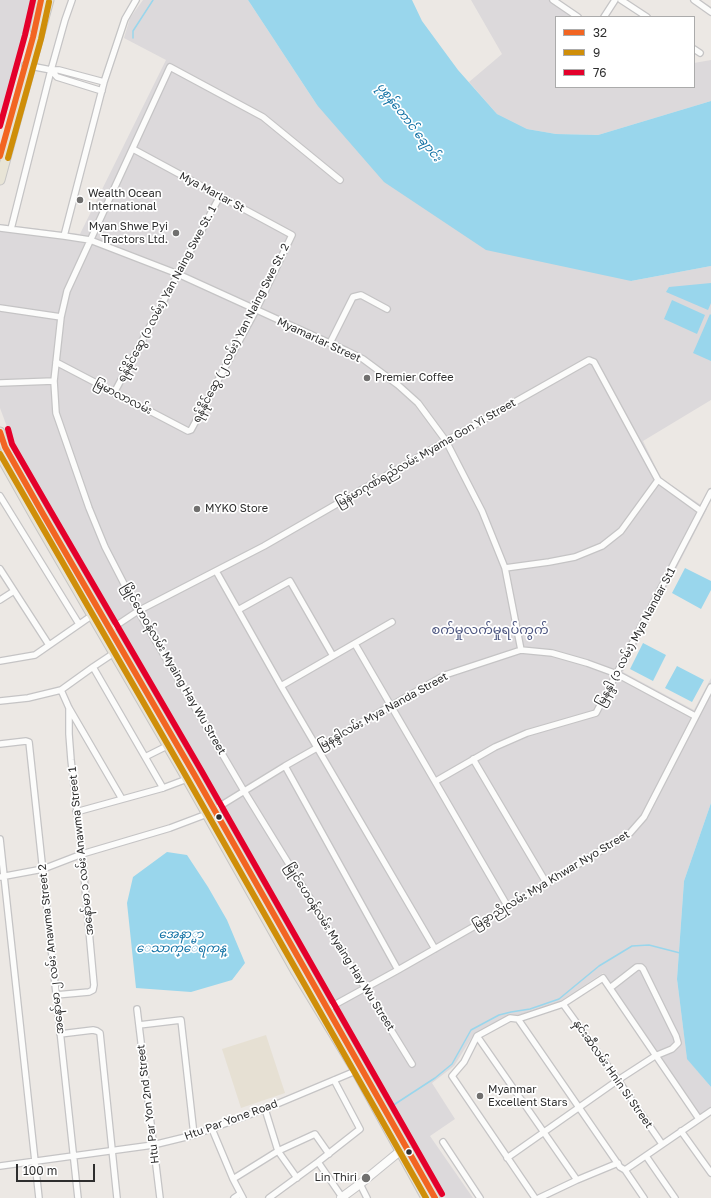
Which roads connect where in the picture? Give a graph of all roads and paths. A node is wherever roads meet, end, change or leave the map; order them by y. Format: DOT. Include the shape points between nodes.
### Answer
graph roads {
  1 [pos="41,0"];
  2 [pos="49,0"];
  3 [pos="72,0"];
  4 [pos="136,0"];
  5 [pos="553,0"];
  6 [pos="615,0"];
  7 [pos="622,0"];
  8 [pos="694,0"];
  9 [pos="711,12"];
  10 [pos="577,16"];
  11 [pos="605,16"];
  12 [pos="646,16"];
  13 [pos="36,36"];
  14 [pos="695,50"];
  15 [pos="700,53"];
  16 [pos="28,65"];
  17 [pos="51,70"];
  18 [pos="104,82"];
  19 [pos="102,91"];
  20 [pos="133,149"];
  21 [pos="0,156"];
  22 [pos="0,180"];
  23 [pos="340,180"];
  24 [pos="220,196"];
  25 [pos="0,228"];
  26 [pos="10,229"];
  27 [pos="292,235"];
  28 [pos="64,236"];
  29 [pos="90,240"];
  30 [pos="178,274"];
  31 [pos="0,308"];
  32 [pos="386,309"];
  33 [pos="256,310"];
  34 [pos="61,317"];
  35 [pos="330,343"];
  36 [pos="56,362"];
  37 [pos="54,381"];
  38 [pos="0,382"];
  39 [pos="114,393"];
  40 [pos="190,431"];
  41 [pos="0,432"];
  42 [pos="446,441"];
  43 [pos="2,450"];
  44 [pos="658,480"];
  45 [pos="711,492"];
  46 [pos="0,496"];
  47 [pos="701,511"];
  48 [pos="505,568"];
  49 [pos="0,569"];
  50 [pos="216,570"];
  51 [pos="14,591"];
  52 [pos="0,600"];
  53 [pos="238,610"];
  54 [pos="138,611"];
  55 [pos="96,613"];
  56 [pos="392,622"];
  57 [pos="79,624"];
  58 [pos="107,632"];
  59 [pos="355,644"];
  60 [pos="49,645"];
  61 [pos="522,650"];
  62 [pos="114,653"];
  63 [pos="333,656"];
  64 [pos="0,661"];
  65 [pos="93,667"];
  66 [pos="617,674"];
  67 [pos="281,686"];
  68 [pos="711,687"];
  69 [pos="61,690"];
  70 [pos="0,701"];
  71 [pos="391,706"];
  72 [pos="69,708"];
  73 [pos="695,716"];
  74 [pos="0,744"];
  75 [pos="167,746"];
  76 [pos="317,748"];
  77 [pos="145,757"];
  78 [pos="473,759"];
  79 [pos="285,766"];
  80 [pos="187,779"];
  81 [pos="436,781"];
  82 [pos="163,788"];
  83 [pos="244,791"];
  84 [pos="122,799"];
  85 [pos="76,812"];
  86 [pos="210,812"];
  87 [pos="0,839"];
  88 [pos="82,854"];
  89 [pos="43,869"];
  90 [pos="2,877"];
  91 [pos="547,884"];
  92 [pos="508,907"];
  93 [pos="435,949"];
  94 [pos="398,970"];
  95 [pos="610,988"];
  96 [pos="365,989"];
  97 [pos="56,995"];
  98 [pos="563,1004"];
  99 [pos="137,1009"];
  100 [pos="324,1011"];
  101 [pos="518,1019"];
  102 [pos="139,1025"];
  103 [pos="60,1034"];
  104 [pos="477,1036"];
  105 [pos="656,1056"];
  106 [pos="412,1064"];
  107 [pos="359,1070"];
  108 [pos="334,1080"];
  109 [pos="618,1080"];
  110 [pos="580,1108"];
  111 [pos="265,1109"];
  112 [pos="711,1112"];
  113 [pos="699,1119"];
  114 [pos="212,1130"];
  115 [pos="681,1131"];
  116 [pos="545,1132"];
  117 [pos="194,1135"];
  118 [pos="443,1142"];
  119 [pos="662,1144"];
  120 [pos="153,1145"];
  121 [pos="403,1149"];
  122 [pos="112,1151"];
  123 [pos="278,1151"];
  124 [pos="329,1154"];
  125 [pos="646,1156"];
  126 [pos="73,1157"];
  127 [pos="508,1158"];
  128 [pos="318,1162"];
  129 [pos="35,1163"];
  130 [pos="618,1163"];
  131 [pos="0,1166"];
  132 [pos="625,1170"];
  133 [pos="711,1173"];
  134 [pos="297,1178"];
  135 [pos="233,1179"];
  136 [pos="577,1180"];
  137 [pos="360,1184"];
  138 [pos="242,1196"];
  139 [pos="39,1198"];
  140 [pos="78,1198"];
  141 [pos="117,1198"];
  142 [pos="160,1198"];
  143 [pos="234,1198"];
  144 [pos="269,1198"];
  145 [pos="341,1198"];
  146 [pos="367,1198"];
  147 [pos="426,1198"];
  148 [pos="435,1198"];
  149 [pos="480,1198"];
  150 [pos="535,1198"];
  151 [pos="539,1198"];
  152 [pos="644,1198"];
  153 [pos="675,1198"];
  1 -- 13 [label="main road"];
  2 -- 13 [label="main road"];
  3 -- 17 [label="street"];
  4 -- 18 [label="street" via="125,18"];
  5 -- 10 [label="street"];
  6 -- 11 [label="street"];
  7 -- 12 [label="street"];
  8 -- 9 [label="street"];
  13 -- 16 [label="main road"];
  14 -- 15 [label="street"];
  16 -- 17 [label="street"];
  16 -- 21 [label="main road"];
  16 -- 22 [label="main road"];
  17 -- 18 [label="street"];
  17 -- 19 [label="street" via="57,77"];
  17 -- 26 [label="street"];
  18 -- 19 [label="street"];
  19 -- 28 [label="street"];
  20 -- 23 [label="street, မြိုင်ဟေဝန်လမ်း Myaing Hay Wu Street" via="170,67 263,117"];
  20 -- 24 [label="street, Mya Marlar St"];
  20 -- 29 [label="street, မြိုင်ဟေဝန်လမ်း Myaing Hay Wu Street"];
  24 -- 27 [label="street, Mya Marlar St"];
  24 -- 30 [label="street, ရန်နိုင်ဆွေ (၁ လမ်း) Yan Naing Swe St. 1"];
  25 -- 26 [label="street, Myamarlar Street"];
  26 -- 28 [label="street, Myamarlar Street"];
  27 -- 33 [label="street, ရန်နိုင်ဆွေ (၂ လမ်း) Yan Naing Swe St. 2"];
  28 -- 29 [label="street, Myamarlar Street"];
  29 -- 30 [label="street, Myamarlar Street"];
  29 -- 34 [label="street, မြိုင်ဟေဝန်လမ်း Myaing Hay Wu Street" via="67,291"];
  30 -- 33 [label="street, Myamarlar Street"];
  30 -- 39 [label="street, ရန်နိုင်ဆွေ (၁ လမ်း) Yan Naing Swe St. 1"];
  31 -- 34 [label="street"];
  32 -- 35 [label="street" via="361,295 353,297"];
  33 -- 35 [label="street, Myamarlar Street"];
  33 -- 40 [label="street, ရန်နိုင်ဆွေ (၂ လမ်း) Yan Naing Swe St. 2"];
  34 -- 36 [label="street, မြိုင်ဟေဝန်လမ်း Myaing Hay Wu Street"];
  35 -- 42 [label="street, Myamarlar Street" via="363,359 403,389 418,403"];
  36 -- 37 [label="street, မြိုင်ဟေဝန်လမ်း Myaing Hay Wu Street"];
  36 -- 39 [label="street, မြမာလာလမ်း"];
  37 -- 38 [label="street"];
  37 -- 54 [label="street, မြိုင်ဟေဝန်လမ်း Myaing Hay Wu Street" via="56,412 89,508 105,547"];
  39 -- 40 [label="street, မြမာလာလမ်း"];
  41 -- 43 [label="main road"];
  42 -- 44 [label="street, မြန်မာဂုဏ်ရည်လမ်း Myama Gon Yi Street" via="589,360 594,362"];
  42 -- 48 [label="street, Myamarlar Street" via="482,511"];
  42 -- 50 [label="street, မြန်မာဂုဏ်ရည်လမ်း Myama Gon Yi Street" via="264,546"];
  43 -- 55 [label="main road"];
  44 -- 47 [label="street"];
  44 -- 48 [label="street" via="621,531 602,546 575,557"];
  45 -- 47 [label="street, မြနန္ဒါ (၁ လမ်း) Mya Nandar St1"];
  46 -- 57 [label="street"];
  47 -- 66 [label="street, မြနန္ဒါ (၁ လမ်း) Mya Nandar St1"];
  48 -- 61 [label="street, Myamarlar Street"];
  49 -- 51 [label="street"];
  50 -- 53 [label="street"];
  50 -- 54 [label="street, မြန်မာဂုဏ်ရည်လမ်း Myama Gon Yi Street"];
  51 -- 52 [label="street"];
  51 -- 60 [label="street"];
  53 -- 63 [label="street" via="290,582"];
  53 -- 67 [label="street"];
  54 -- 58 [label="street, မြန်မာဂုဏ်ရည်လမ်း Myama Gon Yi Street"];
  54 -- 83 [label="street, မြိုင်ဟေဝန်လမ်း Myaing Hay Wu Street"];
  55 -- 57 [label="street"];
  55 -- 58 [label="main road"];
  56 -- 59 [label="street"];
  57 -- 60 [label="street"];
  58 -- 62 [label="main road"];
  58 -- 86 [label="main road"];
  59 -- 63 [label="street"];
  59 -- 71 [label="street"];
  60 -- 64 [label="street" via="31,657"];
  61 -- 66 [label="street, မြနန္ဒါလမ်း Mya Nanda Street" via="552,653"];
  61 -- 71 [label="street, မြနန္ဒါလမ်း Mya Nanda Street" via="445,675"];
  62 -- 65 [label="street"];
  62 -- 75 [label="main road"];
  63 -- 67 [label="street"];
  65 -- 69 [label="street"];
  65 -- 77 [label="street"];
  66 -- 73 [label="street, မြနန္ဒါလမ်း Mya Nanda Street"];
  66 -- 78 [label="street, မြနန္ဒါ (၁ လမ်း) Mya Nandar St1" via="596,713 527,732"];
  67 -- 76 [label="street"];
  68 -- 73 [label="street, မြခွာညိုလမ်း Mya Khwar Nyo Street"];
  69 -- 70 [label="street" via="28,698"];
  69 -- 72 [label="street"];
  71 -- 76 [label="street, မြနန္ဒါလမ်း Mya Nanda Street"];
  71 -- 81 [label="street"];
  72 -- 84 [label="street"];
  72 -- 85 [label="street, အနော်မာ ၁ လမ်း Anawma Street 1"];
  73 -- 91 [label="street, မြခွာညိုလမ်း Mya Khwar Nyo Street" via="649,807 636,827 620,840"];
  74 -- 89 [label="street, အနော်မာ ၂ လမ်း Anawma Street 2" via="28,741"];
  75 -- 77 [label="street"];
  75 -- 80 [label="main road"];
  76 -- 79 [label="street, မြနန္ဒါလမ်း Mya Nanda Street"];
  76 -- 93 [label="street"];
  77 -- 82 [label="street"];
  78 -- 81 [label="street, မြနန္ဒါ (၁ လမ်း) Mya Nandar St1"];
  78 -- 91 [label="street"];
  79 -- 83 [label="street, မြနန္ဒါလမ်း Mya Nanda Street"];
  79 -- 94 [label="street"];
  80 -- 82 [label="street"];
  80 -- 86 [label="main road"];
  81 -- 92 [label="street"];
  82 -- 84 [label="street"];
  83 -- 86 [label="street, မြနန္ဒါလမ်း Mya Nanda Street"];
  83 -- 96 [label="street, မြိုင်ဟေဝန်လမ်း Myaing Hay Wu Street"];
  84 -- 85 [label="street"];
  85 -- 88 [label="street, အနော်မာ ၁ လမ်း Anawma Street 1"];
  86 -- 88 [label="street, မြနန္ဒါလမ်း Mya Nanda Street" via="170,828"];
  86 -- 100 [label="main road"];
  87 -- 90 [label="street"];
  88 -- 89 [label="street, မြနန္ဒါလမ်း Mya Nanda Street"];
  88 -- 97 [label="street, အနော်မာ ၁ လမ်း Anawma Street 1" via="94,985 89,992"];
  89 -- 90 [label="street, မြနန္ဒါလမ်း Mya Nanda Street"];
  89 -- 97 [label="street, အနော်မာ ၂ လမ်း Anawma Street 2"];
  90 -- 129 [label="street"];
  91 -- 92 [label="street, မြခွာညိုလမ်း Mya Khwar Nyo Street"];
  92 -- 93 [label="street, မြခွာညိုလမ်း Mya Khwar Nyo Street"];
  93 -- 94 [label="street, မြခွာညိုလမ်း Mya Khwar Nyo Street"];
  94 -- 96 [label="street, မြခွာညိုလမ်း Mya Khwar Nyo Street"];
  95 -- 98 [label="street" via="603,978"];
  95 -- 105 [label="street"];
  95 -- 105 [label="street" via="637,967 643,969 672,1026 678,1044"];
  96 -- 100 [label="street, မြခွာညိုလမ်း Mya Khwar Nyo Street"];
  96 -- 106 [label="street, မြိုင်ဟေဝန်လမ်း Myaing Hay Wu Street"];
  97 -- 103 [label="street, အနော်မာ ၂ လမ်း Anawma Street 2"];
  98 -- 101 [label="street"];
  98 -- 109 [label="street, နှင်းဆီလမ်း Hnin Si Street"];
  99 -- 102 [label="street, Htu Par Yon 2nd Street"];
  100 -- 107 [label="main road"];
  101 -- 104 [label="street" via="510,1018"];
  101 -- 110 [label="street"];
  102 -- 117 [label="street" via="182,1020"];
  102 -- 120 [label="street, Htu Par Yon 2nd Street"];
  103 -- 122 [label="street" via="92,1030 100,1033"];
  103 -- 126 [label="street, အနော်မာ ၂ လမ်း Anawma Street 2"];
  104 -- 116 [label="street"];
  104 -- 127 [label="street" via="464,1062 452,1076"];
  105 -- 109 [label="street"];
  105 -- 113 [label="street"];
  107 -- 108 [label="street, Htu Par Yone Road"];
  107 -- 121 [label="main road"];
  108 -- 111 [label="street, Htu Par Yone Road"];
  108 -- 124 [label="street" via="360,1129"];
  109 -- 110 [label="street"];
  109 -- 119 [label="street, နှင်းဆီလမ်း Hnin Si Street"];
  110 -- 116 [label="street"];
  110 -- 130 [label="street"];
  111 -- 114 [label="street, Htu Par Yone Road"];
  111 -- 123 [label="street"];
  112 -- 113 [label="street"];
  113 -- 115 [label="street"];
  114 -- 117 [label="street, Htu Par Yone Road"];
  114 -- 135 [label="street"];
  115 -- 119 [label="street"];
  115 -- 133 [label="street"];
  116 -- 127 [label="street"];
  116 -- 136 [label="street"];
  117 -- 120 [label="street, Htu Par Yone Road"];
  118 -- 149 [label="street"];
  119 -- 125 [label="street"];
  120 -- 122 [label="street, Htu Par Yone Road"];
  120 -- 142 [label="street, Htu Par Yon 2nd Street"];
  121 -- 137 [label="main road"];
  121 -- 147 [label="main road"];
  121 -- 148 [label="main road"];
  122 -- 126 [label="street, Htu Par Yone Road"];
  122 -- 141 [label="street"];
  123 -- 124 [label="street" via="315,1134"];
  123 -- 134 [label="street"];
  123 -- 135 [label="street"];
  124 -- 128 [label="street"];
  125 -- 132 [label="street"];
  125 -- 153 [label="street"];
  126 -- 129 [label="street, Htu Par Yone Road"];
  126 -- 140 [label="street, အနော်မာ ၂ လမ်း Anawma Street 2"];
  127 -- 150 [label="street"];
  128 -- 134 [label="street"];
  128 -- 145 [label="street"];
  129 -- 131 [label="street, Htu Par Yone Road"];
  129 -- 139 [label="street"];
  130 -- 132 [label="street"];
  130 -- 136 [label="street"];
  132 -- 152 [label="street"];
  134 -- 144 [label="street"];
  135 -- 138 [label="street"];
  136 -- 151 [label="street"];
  137 -- 145 [label="main road"];
  137 -- 146 [label="street"];
  138 -- 143 [label="street"];
}
